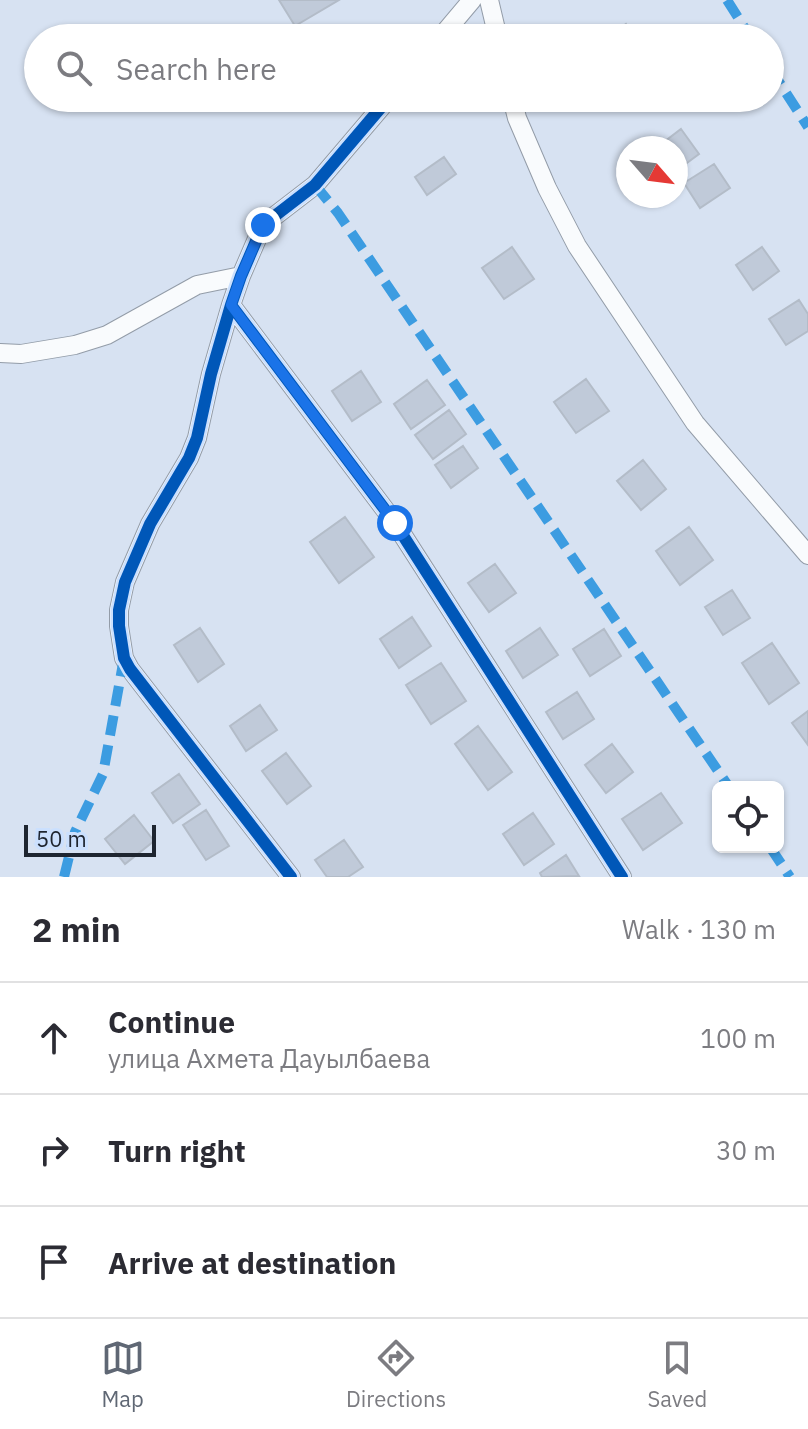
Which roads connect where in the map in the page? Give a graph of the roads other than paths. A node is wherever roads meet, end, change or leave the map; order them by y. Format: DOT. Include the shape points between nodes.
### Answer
graph roads {
  1 [pos="472,0"];
  2 [pos="489,0"];
  3 [pos="452,24"];
  4 [pos="495,24"];
  5 [pos="377,112"];
  6 [pos="516,112"];
  7 [pos="241,276"];
  8 [pos="231,305"];
  9 [pos="0,353"];
  10 [pos="808,555"];
  11 [pos="291,877"];
  12 [pos="622,877"];
  1 -- 3 [label="street"];
  2 -- 4 [label="street"];
  5 -- 7 [label="street" via="315,185 263,225"];
  6 -- 10 [label="street" via="547,188 593,270 695,423"];
  7 -- 8 [label="street"];
  7 -- 9 [label="street" via="197,285 86,342"];
  8 -- 11 [label="street" via="197,438 125,582 119,610 124,658"];
  8 -- 12 [label="street" via="395,523"];
}
